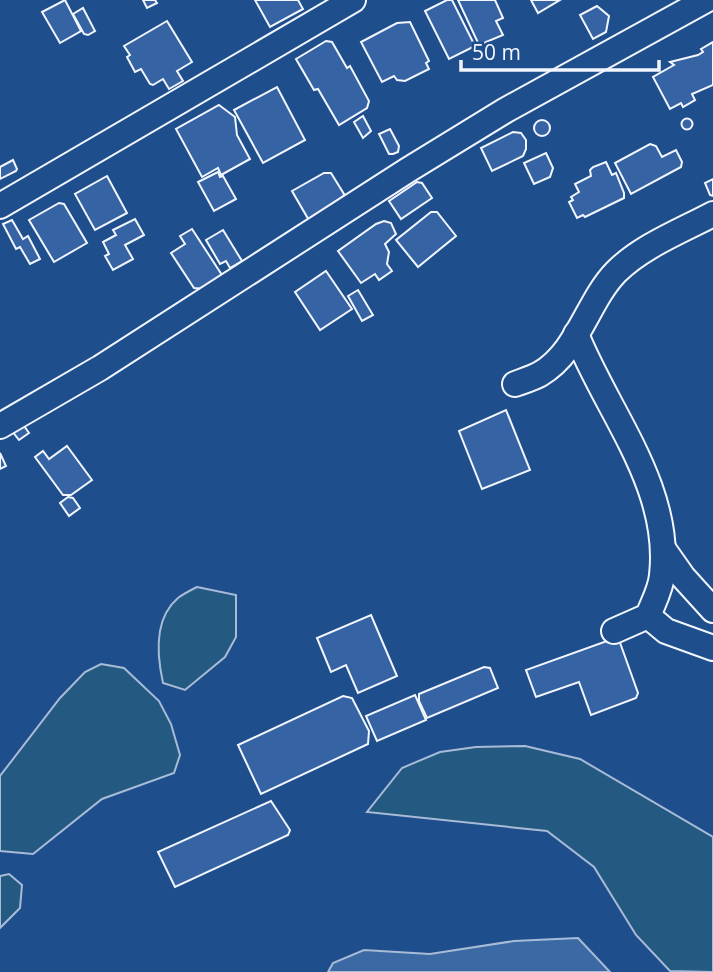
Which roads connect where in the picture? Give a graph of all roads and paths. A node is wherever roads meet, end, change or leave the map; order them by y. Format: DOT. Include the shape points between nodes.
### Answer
graph roads {
  1 [pos="353,0"];
  2 [pos="705,9"];
  3 [pos="0,206"];
  4 [pos="713,215"];
  5 [pos="576,334"];
  6 [pos="515,384"];
  7 [pos="0,426"];
  8 [pos="664,550"];
  9 [pos="713,610"];
  10 [pos="648,616"];
  11 [pos="614,631"];
  12 [pos="713,648"];
  1 -- 3 [label="street"];
  2 -- 7 [label="street" via="506,110 100,368"];
  4 -- 5 [label="street" via="619,269 601,288"];
  5 -- 6 [label="street" via="565,352 541,374"];
  5 -- 8 [label="street" via="645,474"];
  8 -- 9 [label="street"];
  8 -- 10 [label="street" via="662,578"];
  10 -- 11 [label="street"];
  10 -- 12 [label="street" via="666,631"];
}
